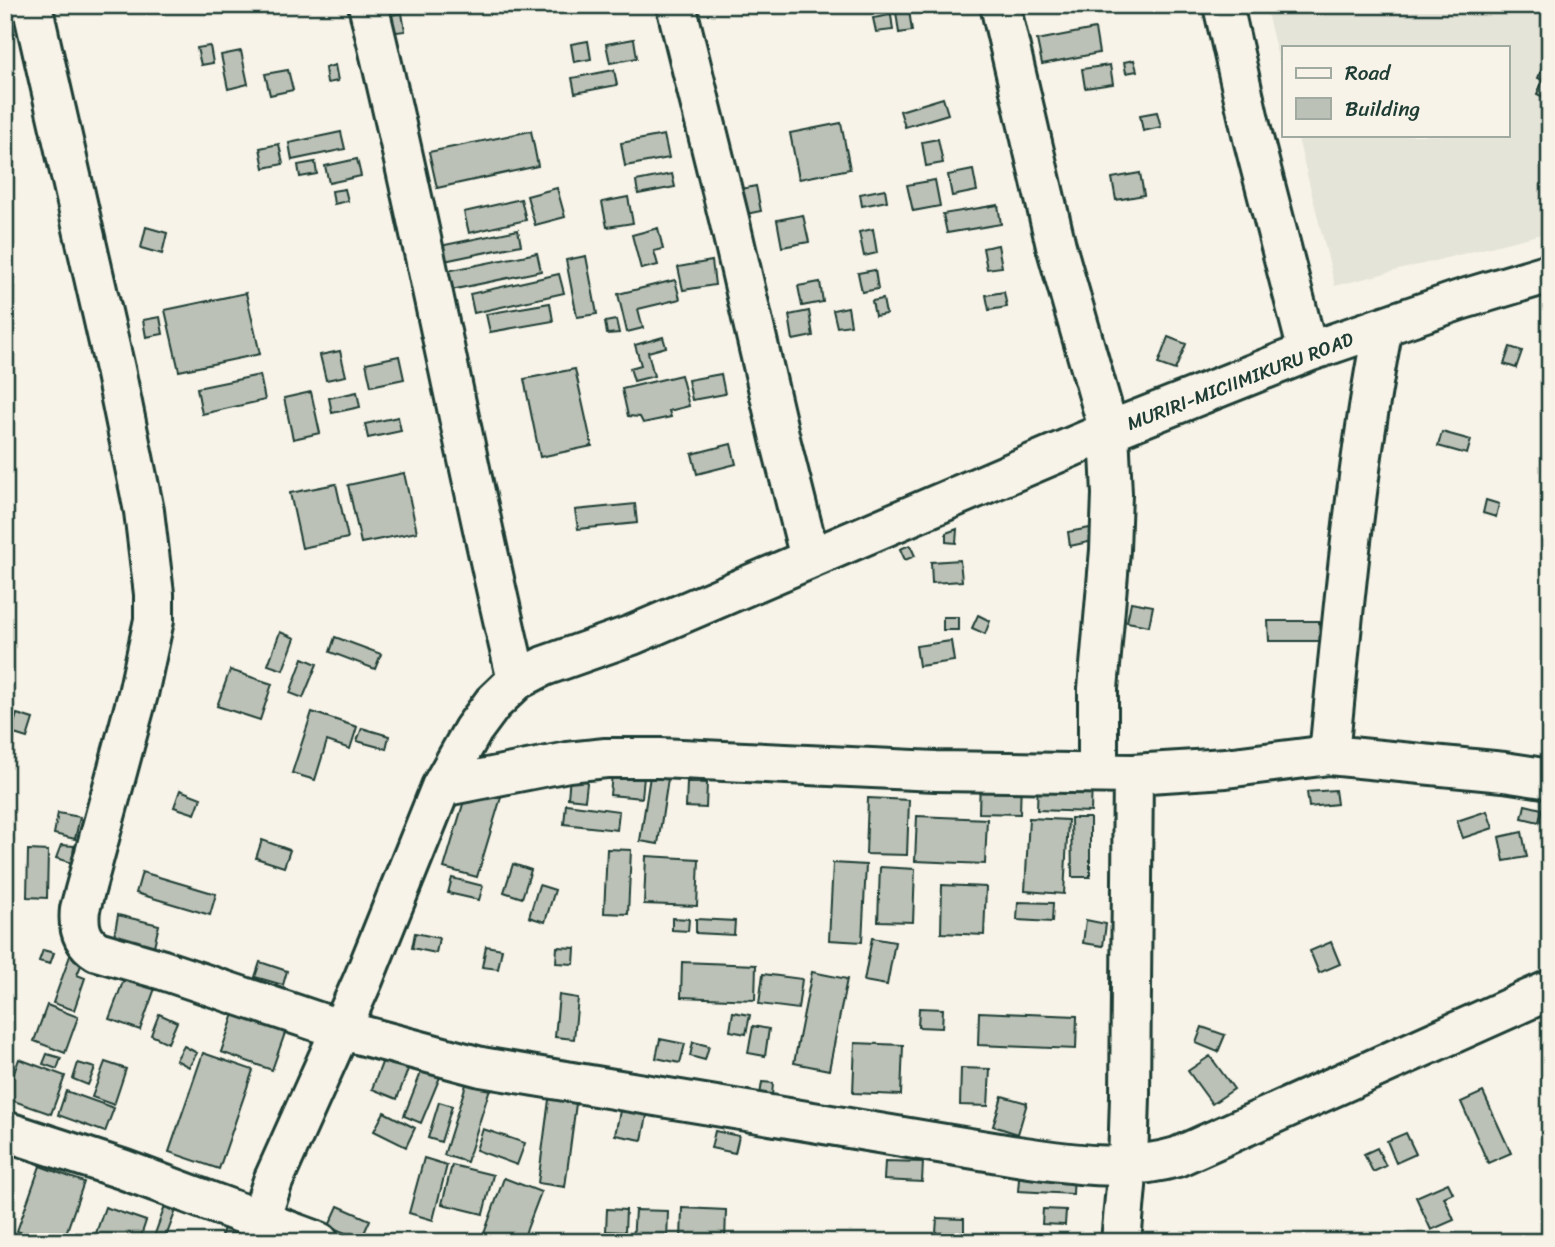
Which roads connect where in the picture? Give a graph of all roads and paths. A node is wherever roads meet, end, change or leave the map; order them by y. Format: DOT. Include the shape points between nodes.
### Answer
graph roads {
  1 [pos="32,5"];
  2 [pos="368,5"];
  3 [pos="676,5"];
  4 [pos="1000,5"];
  5 [pos="1223,5"];
  6 [pos="1550,273"];
  7 [pos="1383,327"];
  8 [pos="1308,352"];
  9 [pos="1109,431"];
  10 [pos="810,558"];
  11 [pos="517,680"];
  12 [pos="1329,755"];
  13 [pos="1116,773"];
  14 [pos="1550,779"];
  15 [pos="441,787"];
  16 [pos="1550,990"];
  17 [pos="342,1030"];
  18 [pos="5,1131"];
  19 [pos="1128,1164"];
  20 [pos="260,1220"];
  21 [pos="319,1242"];
  22 [pos="1121,1242"];
  1 -- 17 [label="street" via="116,369 144,511 154,594 154,620 138,694 84,886 79,919 82,935 97,951"];
  2 -- 11 [label="street"];
  3 -- 10 [label="street"];
  4 -- 9 [label="street, MURIRI-MICIIMIKURU ROAD" via="1056,246"];
  5 -- 8 [label="street"];
  6 -- 7 [label="street, MURIRI-MICIIMIKURU ROAD"];
  7 -- 8 [label="street, MURIRI-MICIIMIKURU ROAD"];
  7 -- 12 [label="street" via="1359,466"];
  8 -- 9 [label="street, MURIRI-MICIIMIKURU ROAD"];
  9 -- 10 [label="street"];
  9 -- 13 [label="street" via="1111,550 1098,689"];
  10 -- 11 [label="street"];
  11 -- 15 [label="street" via="473,730"];
  12 -- 13 [label="street" via="1226,768"];
  12 -- 14 [label="street"];
  13 -- 15 [label="street" via="606,758 528,768"];
  13 -- 19 [label="street"];
  15 -- 17 [label="street"];
  16 -- 19 [label="street" via="1177,1157"];
  17 -- 19 [label="street" via="481,1067 683,1102 1036,1159"];
  17 -- 20 [label="street"];
  18 -- 20 [label="street"];
  19 -- 22 [label="street"];
  20 -- 21 [label="street"];
}
